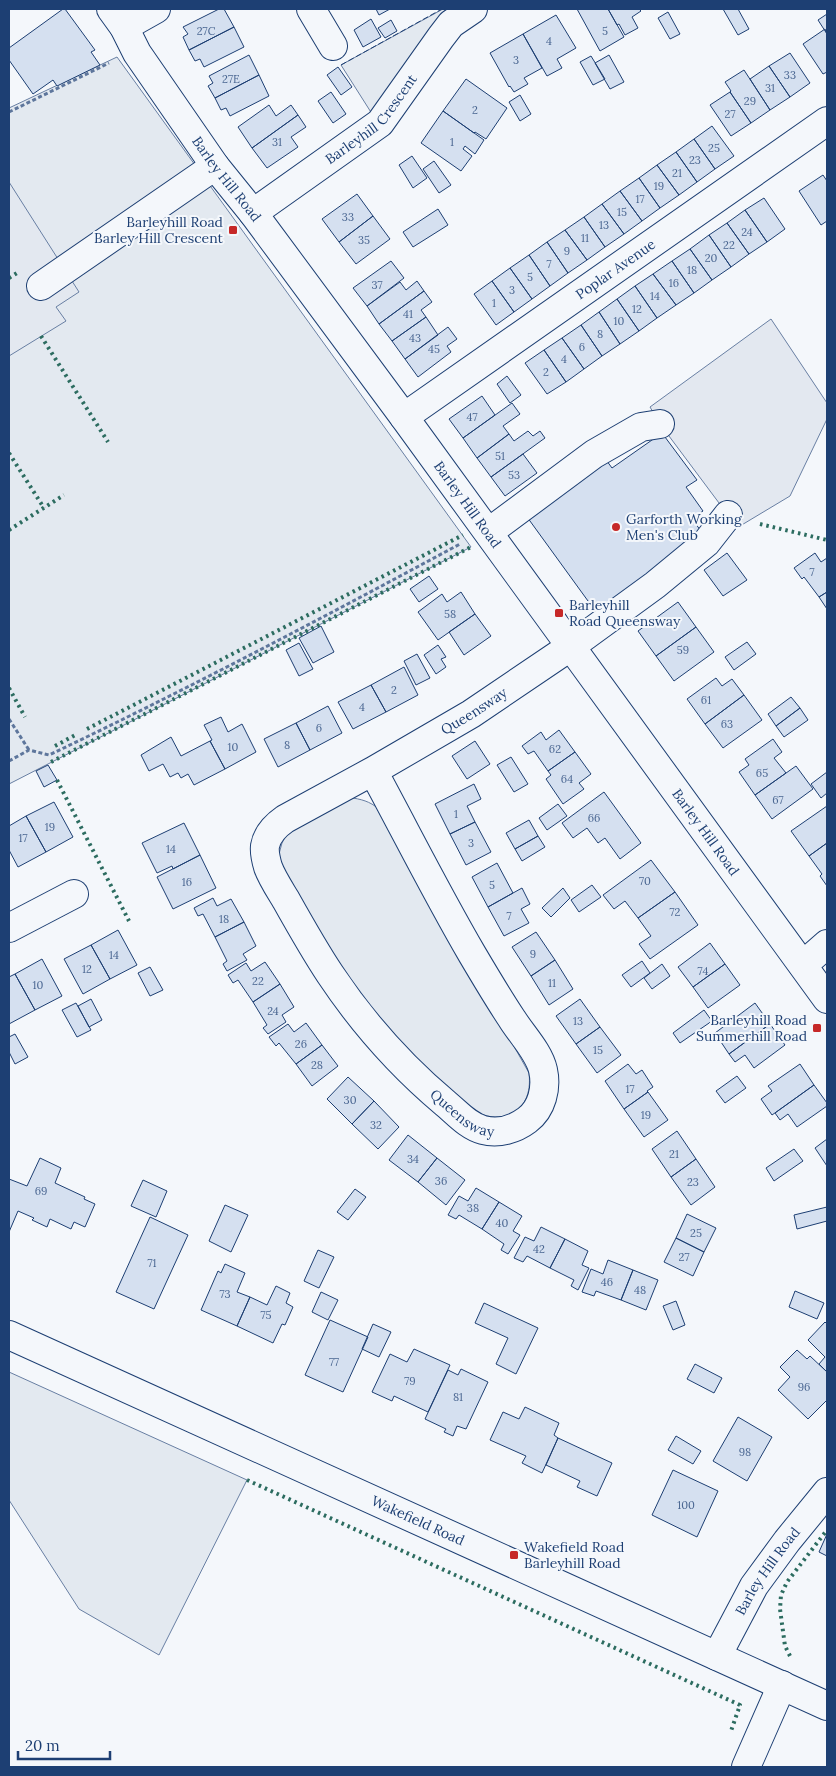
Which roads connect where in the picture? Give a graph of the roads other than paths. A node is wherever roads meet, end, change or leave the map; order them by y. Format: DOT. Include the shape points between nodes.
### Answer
graph roads {
  1 [pos="156,9"];
  2 [pos="311,9"];
  3 [pos="473,9"];
  4 [pos="123,29"];
  5 [pos="333,46"];
  6 [pos="827,121"];
  7 [pos="215,166"];
  8 [pos="253,213"];
  9 [pos="41,286"];
  10 [pos="404,417"];
  11 [pos="660,424"];
  12 [pos="728,515"];
  13 [pos="488,532"];
  14 [pos="570,647"];
  15 [pos="373,771"];
  16 [pos="74,894"];
  17 [pos="9,928"];
  18 [pos="827,944"];
  19 [pos="803,965"];
  20 [pos="827,998"];
  21 [pos="9,1335"];
  22 [pos="827,1492"];
  23 [pos="717,1656"];
  24 [pos="782,1685"];
  25 [pos="827,1706"];
  26 [pos="746,1767"];
  1 -- 4 [label="street"];
  2 -- 5 [label="street"];
  3 -- 8 [label="street, Barleyhill Crescent" via="451,24 380,124"];
  4 -- 7 [label="street, Barley Hill Road"];
  6 -- 10 [label="street, Poplar Avenue"];
  7 -- 8 [label="street, Barley Hill Road"];
  7 -- 9 [label="street"];
  8 -- 10 [label="street, Barley Hill Road"];
  10 -- 13 [label="street, Barley Hill Road"];
  11 -- 13 [label="street" via="641,427 594,454"];
  12 -- 14 [label="street, Queensway" via="706,543"];
  13 -- 14 [label="street, Barley Hill Road"];
  14 -- 15 [label="street, Queensway" via="471,714"];
  14 -- 19 [label="street, Barley Hill Road"];
  15 -- 15 [label="street, Queensway" via="472,954 543,1068 545,1085 541,1102 518,1126 493,1131 469,1124 394,1054 330,974 269,870 265,847 275,826"];
  16 -- 17 [label="street"];
  18 -- 19 [label="street"];
  19 -- 20 [label="street, Barley Hill Road"];
  21 -- 23 [label="street, Wakefield Road"];
  22 -- 23 [label="street, Barley Hill Road" via="754,1586"];
  23 -- 24 [label="street, Wakefield Road"];
  24 -- 25 [label="street, Wakefield Road"];
  24 -- 26 [label="street"];
}
